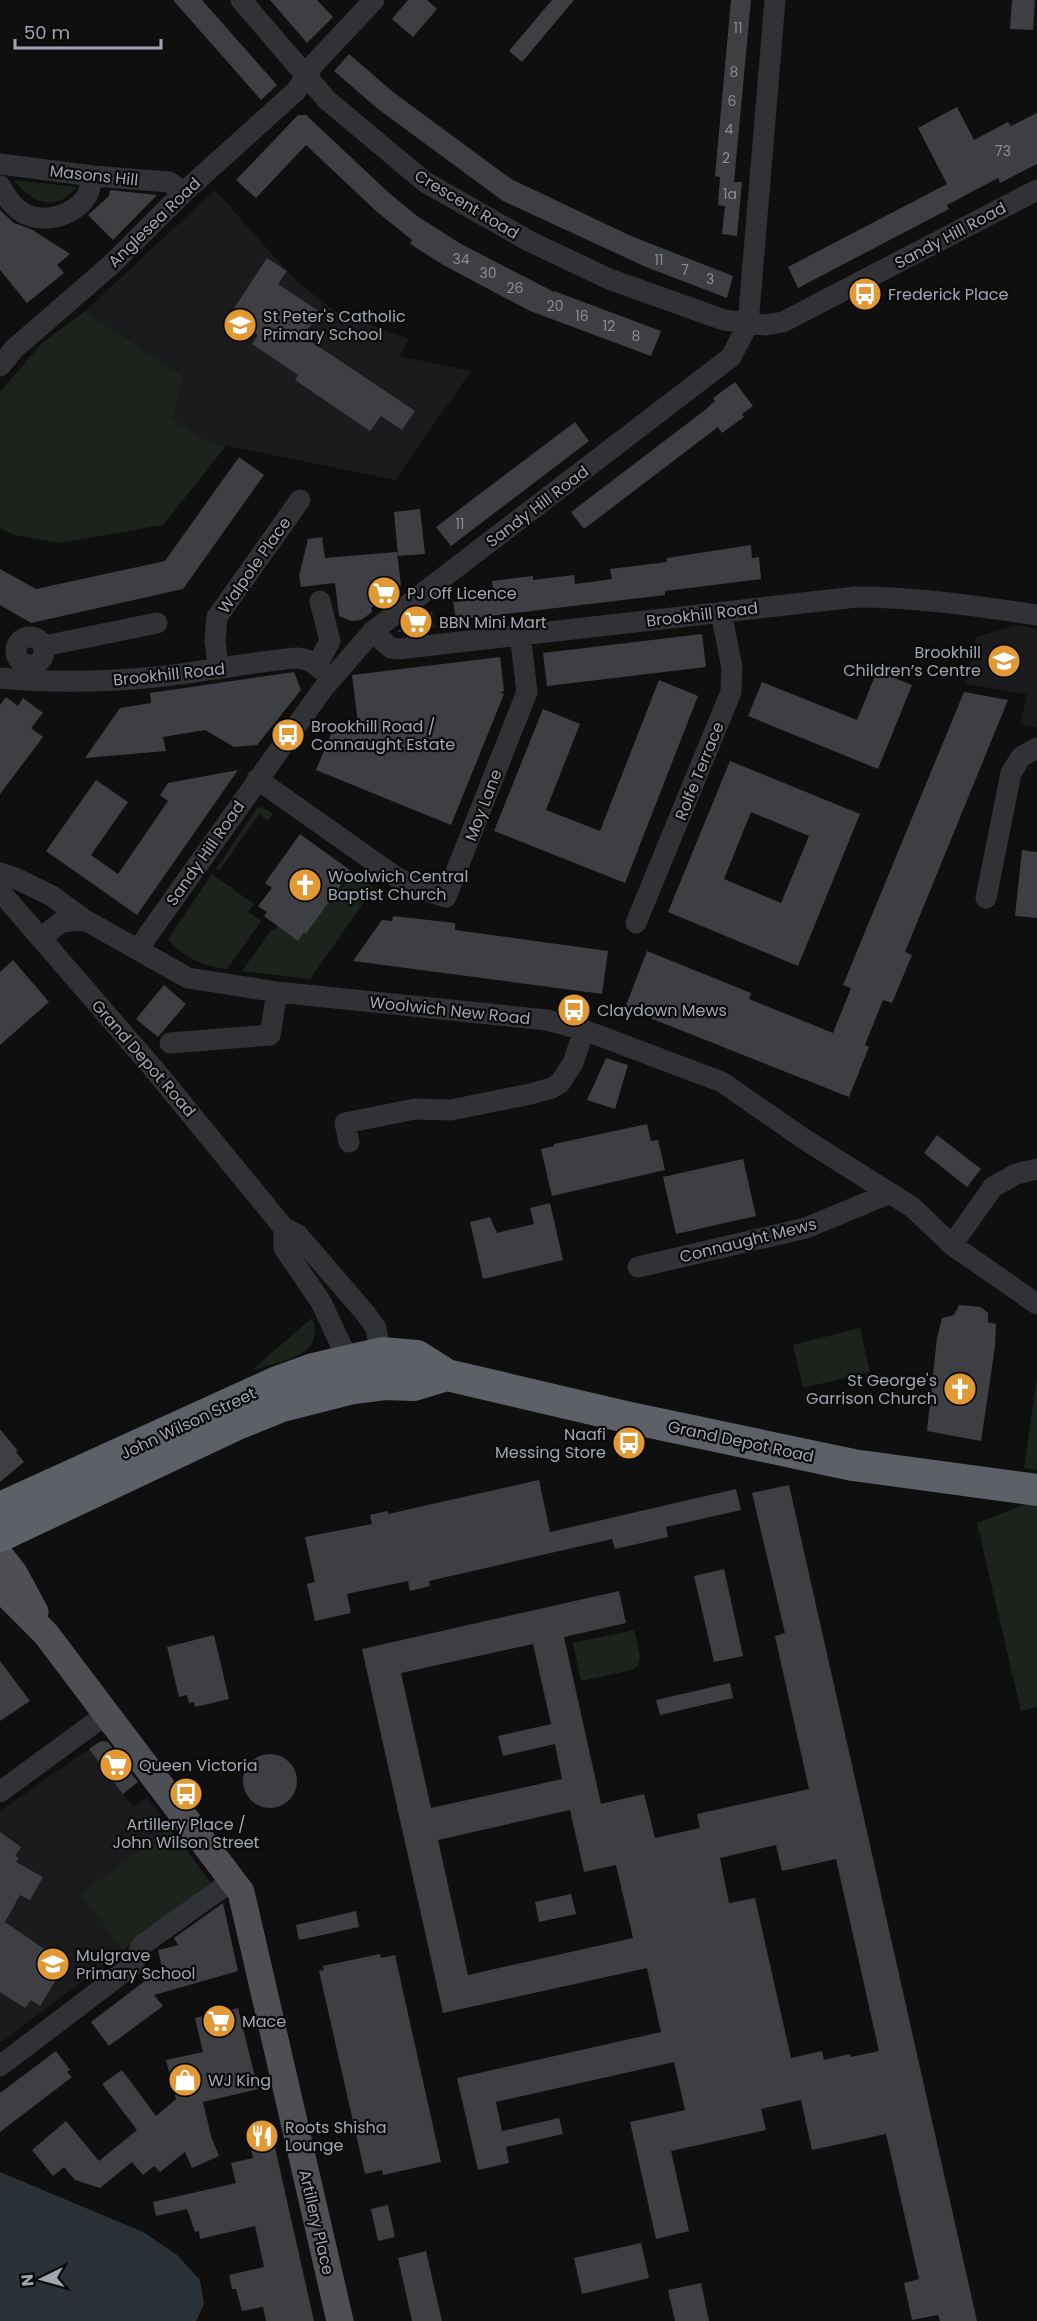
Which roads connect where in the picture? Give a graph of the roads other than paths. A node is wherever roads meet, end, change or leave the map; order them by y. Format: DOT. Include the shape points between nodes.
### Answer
graph roads {
  1 [pos="241,0"];
  2 [pos="374,0"];
  3 [pos="776,0"];
  4 [pos="306,76"];
  5 [pos="0,164"];
  6 [pos="93,176"];
  7 [pos="0,186"];
  8 [pos="1037,190"];
  9 [pos="184,192"];
  10 [pos="748,324"];
  11 [pos="0,366"];
  12 [pos="300,500"];
  13 [pos="320,601"];
  14 [pos="721,612"];
  15 [pos="1037,615"];
  16 [pos="157,623"];
  17 [pos="372,632"];
  18 [pos="520,634"];
  19 [pos="218,669"];
  20 [pos="323,672"];
  21 [pos="28,673"];
  22 [pos="0,678"];
  23 [pos="1037,748"];
  24 [pos="257,779"];
  25 [pos="0,873"];
  26 [pos="0,891"];
  27 [pos="986,898"];
  28 [pos="85,920"];
  29 [pos="636,923"];
  30 [pos="41,938"];
  31 [pos="138,949"];
  32 [pos="277,992"];
  33 [pos="584,1030"];
  34 [pos="170,1043"];
  35 [pos="348,1142"];
  36 [pos="1037,1169"];
  37 [pos="890,1193"];
  38 [pos="284,1228"];
  39 [pos="952,1245"];
  40 [pos="638,1267"];
  41 [pos="1037,1304"];
  42 [pos="382,1353"];
  43 [pos="351,1374"];
  44 [pos="447,1376"];
  45 [pos="385,1384"];
  46 [pos="1037,1490"];
  47 [pos="0,1508"];
  48 [pos="0,1536"];
  49 [pos="0,1555"];
  50 [pos="0,1588"];
  51 [pos="46,1634"];
  52 [pos="108,1713"];
  53 [pos="0,1792"];
  54 [pos="233,1880"];
  55 [pos="0,2066"];
  56 [pos="340,2321"];
  1 -- 4 [label="street, Crescent Road"];
  2 -- 4 [label="street, Anglesea Road"];
  3 -- 10 [label="street"];
  4 -- 9 [label="street, Anglesea Road" via="296,91"];
  4 -- 10 [label="street, Crescent Road" via="327,100 425,182 529,241 619,283 691,310"];
  5 -- 6 [label="street, Masons Hill"];
  6 -- 7 [label="street" via="88,194 61,216 42,218 25,214 11,203"];
  6 -- 9 [label="street, Masons Hill" via="169,182"];
  8 -- 10 [label="street, Sandy Hill Road" via="783,322"];
  9 -- 11 [label="street, Anglesea Road"];
  10 -- 17 [label="street, Sandy Hill Road" via="731,357"];
  12 -- 19 [label="street, Walpole Place" via="217,617 214,639"];
  13 -- 20 [label="street" via="330,641"];
  14 -- 15 [label="street, Brookhill Road" via="836,598 884,597"];
  14 -- 18 [label="street, Brookhill Road"];
  14 -- 29 [label="street, Rolfe Terrace" via="732,668 730,692"];
  16 -- 21 [label="street" via="44,646 40,640 28,637 17,646 17,656"];
  17 -- 18 [label="street, Brookhill Road" via="398,649"];
  17 -- 20 [label="street, Sandy Hill Road"];
  18 -- 24 [label="street, Moy Lane" via="527,692 446,897 400,879"];
  19 -- 20 [label="street, Brookhill Road" via="306,658"];
  19 -- 21 [label="street, Brookhill Road" via="106,681"];
  20 -- 24 [label="street, Sandy Hill Road"];
  21 -- 22 [label="street, Brookhill Road"];
  23 -- 27 [label="street" via="1021,757 1011,773"];
  24 -- 31 [label="street, Sandy Hill Road"];
  25 -- 28 [label="street, Woolwich New Road" via="52,896"];
  26 -- 30 [label="street, Grand Depot Road"];
  28 -- 30 [label="street" via="61,922"];
  28 -- 31 [label="street, Woolwich New Road"];
  30 -- 38 [label="street, Grand Depot Road"];
  31 -- 32 [label="street, Woolwich New Road" via="188,978"];
  32 -- 33 [label="street, Woolwich New Road" via="547,1020"];
  32 -- 34 [label="street" via="270,1035"];
  33 -- 35 [label="street" via="573,1063 552,1088 451,1110 414,1109 345,1123"];
  33 -- 37 [label="street, Woolwich New Road" via="722,1082"];
  36 -- 39 [label="street" via="1016,1174 993,1187"];
  37 -- 39 [label="street, Woolwich New Road" via="912,1207"];
  37 -- 40 [label="street, Connaught Mews" via="806,1228"];
  38 -- 42 [label="street, Grand Depot Road" via="298,1235 366,1314 376,1328"];
  38 -- 43 [label="street, Grand Depot Road" via="284,1248 321,1302"];
  39 -- 41 [label="street, Woolwich New Road"];
  42 -- 43 [label="highway, John Wilson Street"];
  42 -- 44 [label="highway, Grand Depot Road" via="417,1356"];
  42 -- 45 [label="street, Grand Depot Road"];
  43 -- 45 [label="highway, Grand Depot Road"];
  43 -- 47 [label="highway, John Wilson Street" via="277,1382"];
  43 -- 48 [label="highway, John Wilson Street"];
  44 -- 45 [label="highway, Grand Depot Road" via="414,1385"];
  44 -- 46 [label="highway, Grand Depot Road" via="853,1465"];
  49 -- 51 [label="main road" via="14,1573"];
  50 -- 51 [label="main road"];
  51 -- 52 [label="main road, Artillery Place"];
  52 -- 53 [label="street"];
  52 -- 54 [label="main road, Artillery Place"];
  54 -- 55 [label="street" via="142,1945 133,1965"];
  54 -- 56 [label="main road, Artillery Place" via="245,1905"];
}
